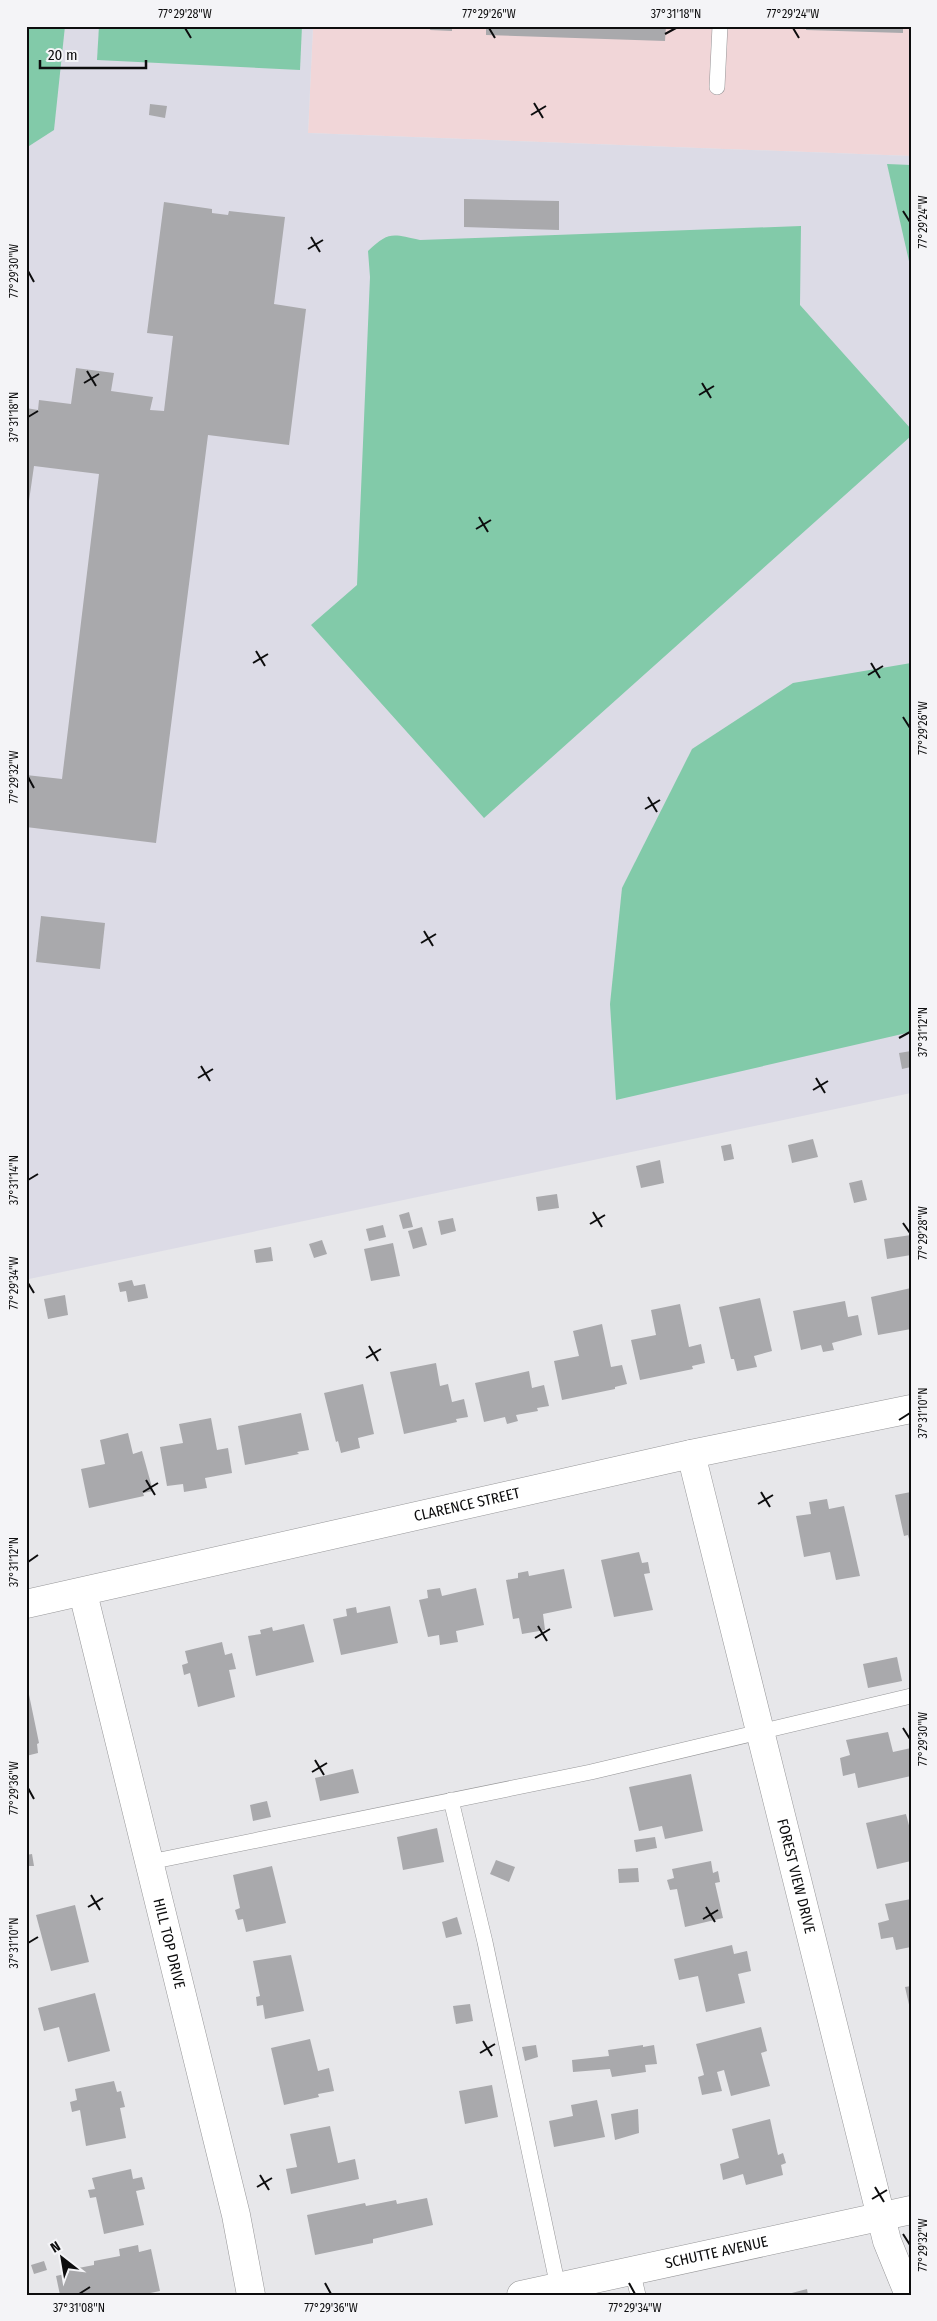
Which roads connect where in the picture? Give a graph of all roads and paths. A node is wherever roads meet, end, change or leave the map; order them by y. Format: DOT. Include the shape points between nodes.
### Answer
graph roads {
  1 [pos="720,26"];
  2 [pos="717,87"];
  3 [pos="911,1409"];
  4 [pos="691,1454"];
  5 [pos="83,1593"];
  6 [pos="26,1604"];
  7 [pos="911,1696"];
  8 [pos="760,1733"];
  9 [pos="451,1800"];
  10 [pos="150,1862"];
  11 [pos="911,2210"];
  12 [pos="881,2216"];
  13 [pos="635,2282"];
  14 [pos="558,2287"];
  15 [pos="251,2295"];
  16 [pos="522,2295"];
  17 [pos="909,2295"];
  1 -- 2 [label="lane"];
  3 -- 4 [label="street, CLARENCE STREET"];
  4 -- 5 [label="street, CLARENCE STREET"];
  4 -- 8 [label="street, FOREST VIEW DRIVE"];
  5 -- 6 [label="street, CLARENCE STREET"];
  5 -- 10 [label="street, HILL TOP DRIVE"];
  7 -- 8 [label="lane"];
  8 -- 9 [label="lane"];
  8 -- 12 [label="street, FOREST VIEW DRIVE"];
  9 -- 10 [label="lane"];
  9 -- 14 [label="lane" via="485,1942"];
  10 -- 15 [label="street, HILL TOP DRIVE" via="236,2215"];
  11 -- 12 [label="street, SCHUTTE AVENUE"];
  12 -- 13 [label="street, SCHUTTE AVENUE"];
  12 -- 17 [label="street, FOREST VIEW DRIVE" via="887,2241"];
  13 -- 14 [label="street, SCHUTTE AVENUE"];
  14 -- 16 [label="street, SCHUTTE AVENUE"];
}
